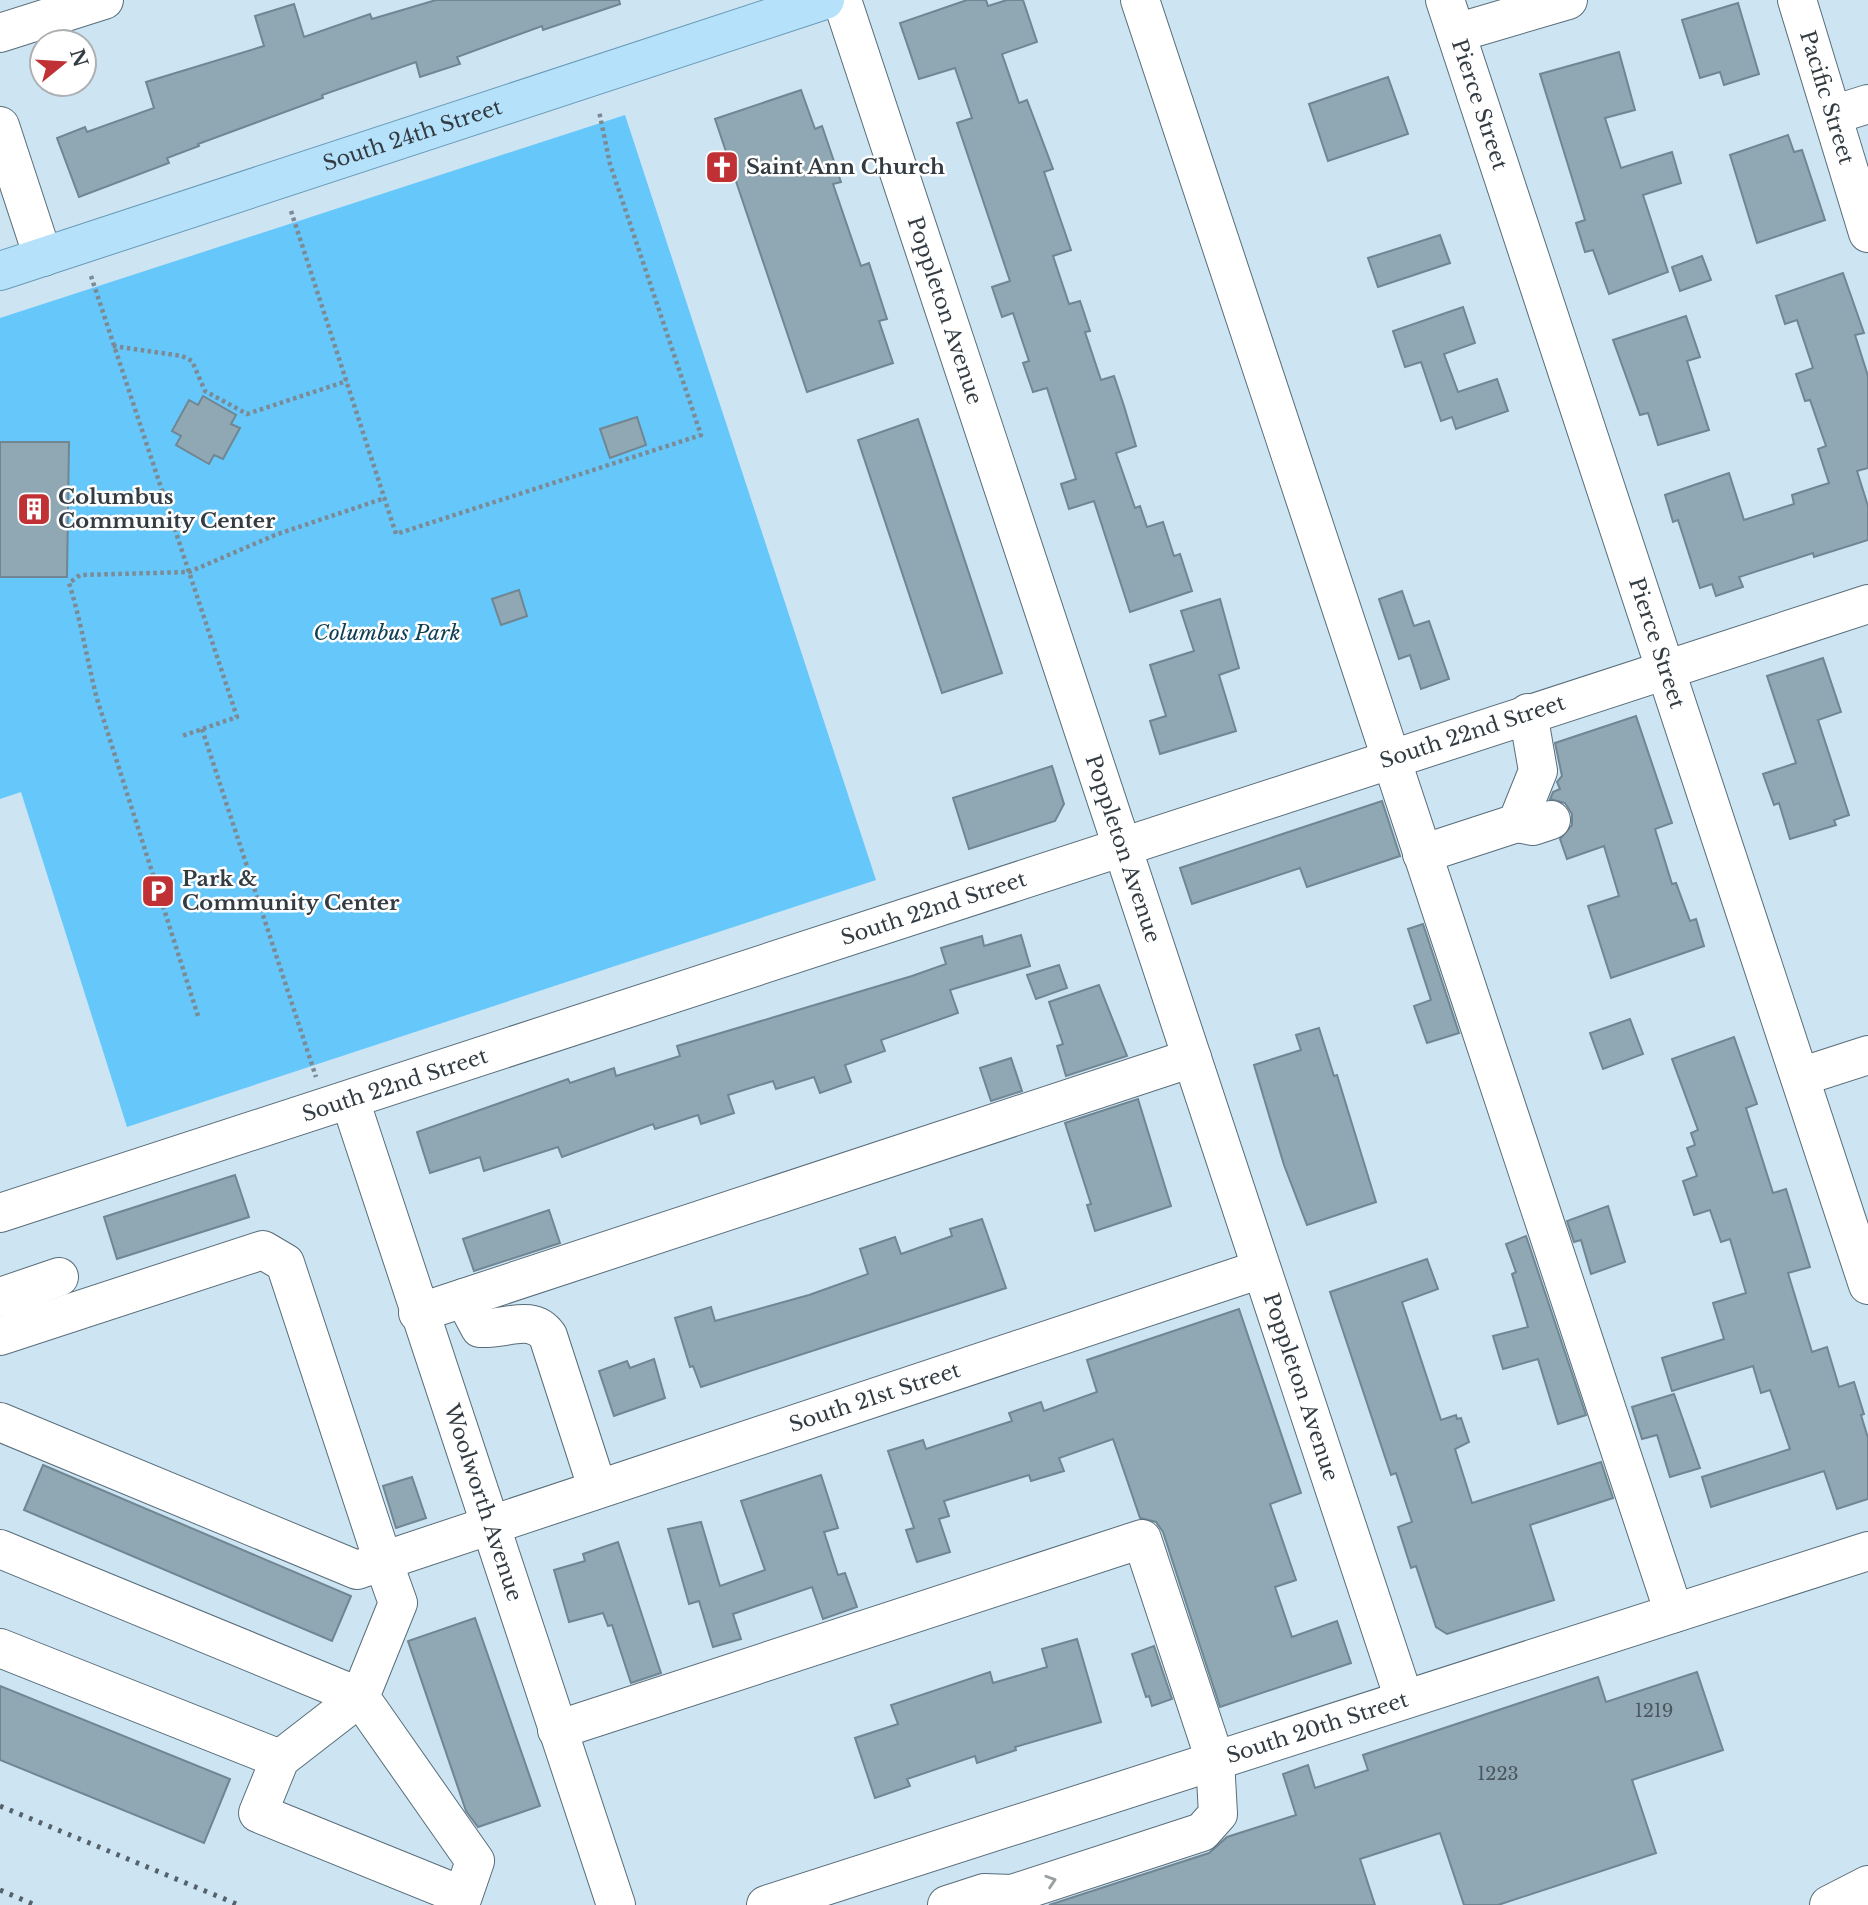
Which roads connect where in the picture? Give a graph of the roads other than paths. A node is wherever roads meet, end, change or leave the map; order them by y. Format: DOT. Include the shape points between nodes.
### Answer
graph roads {
  1 [pos="104,0"];
  2 [pos="825,0"];
  3 [pos="842,0"];
  4 [pos="1140,0"];
  5 [pos="1568,0"];
  6 [pos="1797,0"];
  7 [pos="1450,17"];
  8 [pos="0,33"];
  9 [pos="1850,109"];
  10 [pos="0,126"];
  11 [pos="1868,233"];
  12 [pos="43,257"];
  13 [pos="0,271"];
  14 [pos="1868,604"];
  15 [pos="1666,668"];
  16 [pos="1528,713"];
  17 [pos="1390,758"];
  18 [pos="1121,844"];
  19 [pos="1422,853"];
  20 [pos="1868,1055"];
  21 [pos="1192,1058"];
  22 [pos="1800,1077"];
  23 [pos="350,1101"];
  24 [pos="0,1213"];
  25 [pos="1261,1269"];
  26 [pos="59,1277"];
  27 [pos="1868,1285"];
  28 [pos="0,1297"];
  29 [pos="464,1298"];
  30 [pos="418,1313"];
  31 [pos="0,1336"];
  32 [pos="0,1422"];
  33 [pos="597,1487"];
  34 [pos="489,1524"];
  35 [pos="0,1549"];
  36 [pos="1868,1551"];
  37 [pos="383,1561"];
  38 [pos="1674,1614"];
  39 [pos="0,1648"];
  40 [pos="360,1697"];
  41 [pos="1404,1699"];
  42 [pos="557,1730"];
  43 [pos="280,1759"];
  44 [pos="1214,1760"];
  45 [pos="970,1839"];
  46 [pos="1868,1885"];
  47 [pos="984,1893"];
  48 [pos="616,1905"];
  49 [pos="766,1905"];
  50 [pos="947,1905"];
  51 [pos="1829,1905"];
  1 -- 8 [label="street"];
  2 -- 12 [label="main road, South 24th Street"];
  3 -- 18 [label="street, Poppleton Avenue"];
  4 -- 17 [label="street"];
  5 -- 7 [label="street"];
  6 -- 9 [label="street, Pacific Street"];
  7 -- 15 [label="street, Pierce Street"];
  9 -- 11 [label="street, Pacific Street" via="1842,154"];
  10 -- 12 [label="street"];
  12 -- 13 [label="main road, South 24th Street"];
  14 -- 15 [label="street, South 22nd Street"];
  15 -- 16 [label="street, South 22nd Street"];
  15 -- 22 [label="street, Pierce Street"];
  16 -- 17 [label="street, South 22nd Street"];
  16 -- 19 [label="street" via="1538,771 1534,822"];
  17 -- 18 [label="street, South 22nd Street"];
  17 -- 19 [label="street"];
  18 -- 21 [label="street, Poppleton Avenue"];
  18 -- 23 [label="street, South 22nd Street"];
  19 -- 38 [label="street"];
  20 -- 22 [label="street"];
  21 -- 25 [label="street, Poppleton Avenue"];
  21 -- 29 [label="street"];
  22 -- 27 [label="street, Pierce Street"];
  23 -- 24 [label="street, South 22nd Street"];
  23 -- 30 [label="street, Woolworth Avenue"];
  25 -- 33 [label="street, South 21st Street"];
  25 -- 41 [label="street, Poppleton Avenue"];
  26 -- 28 [label="street"];
  29 -- 30 [label="street"];
  29 -- 33 [label="street" via="480,1328 529,1322 541,1325"];
  30 -- 34 [label="street, Woolworth Avenue"];
  31 -- 37 [label="street" via="262,1250 285,1263"];
  32 -- 37 [label="street, South 21st Street" via="357,1570"];
  33 -- 34 [label="street, South 21st Street"];
  34 -- 37 [label="street, South 21st Street"];
  34 -- 42 [label="street, Woolworth Avenue"];
  35 -- 40 [label="street"];
  36 -- 38 [label="street, South 20th Street"];
  37 -- 40 [label="street" via="398,1602"];
  38 -- 41 [label="street, South 20th Street"];
  39 -- 43 [label="street"];
  40 -- 43 [label="street"];
  40 -- 43 [label="street" via="475,1861 463,1896 258,1813"];
  41 -- 44 [label="street, South 20th Street"];
  42 -- 44 [label="street" via="1142,1539"];
  42 -- 48 [label="street, Woolworth Avenue"];
  44 -- 45 [label="street, South 20th Street"];
  47 -- 44 [label="street, one-way" via="1012,1894 1202,1832 1218,1814"];
  45 -- 47 [label="street"];
  45 -- 49 [label="street, South 20th Street"];
  46 -- 51 [label="street"];
  47 -- 50 [label="street"];
}
